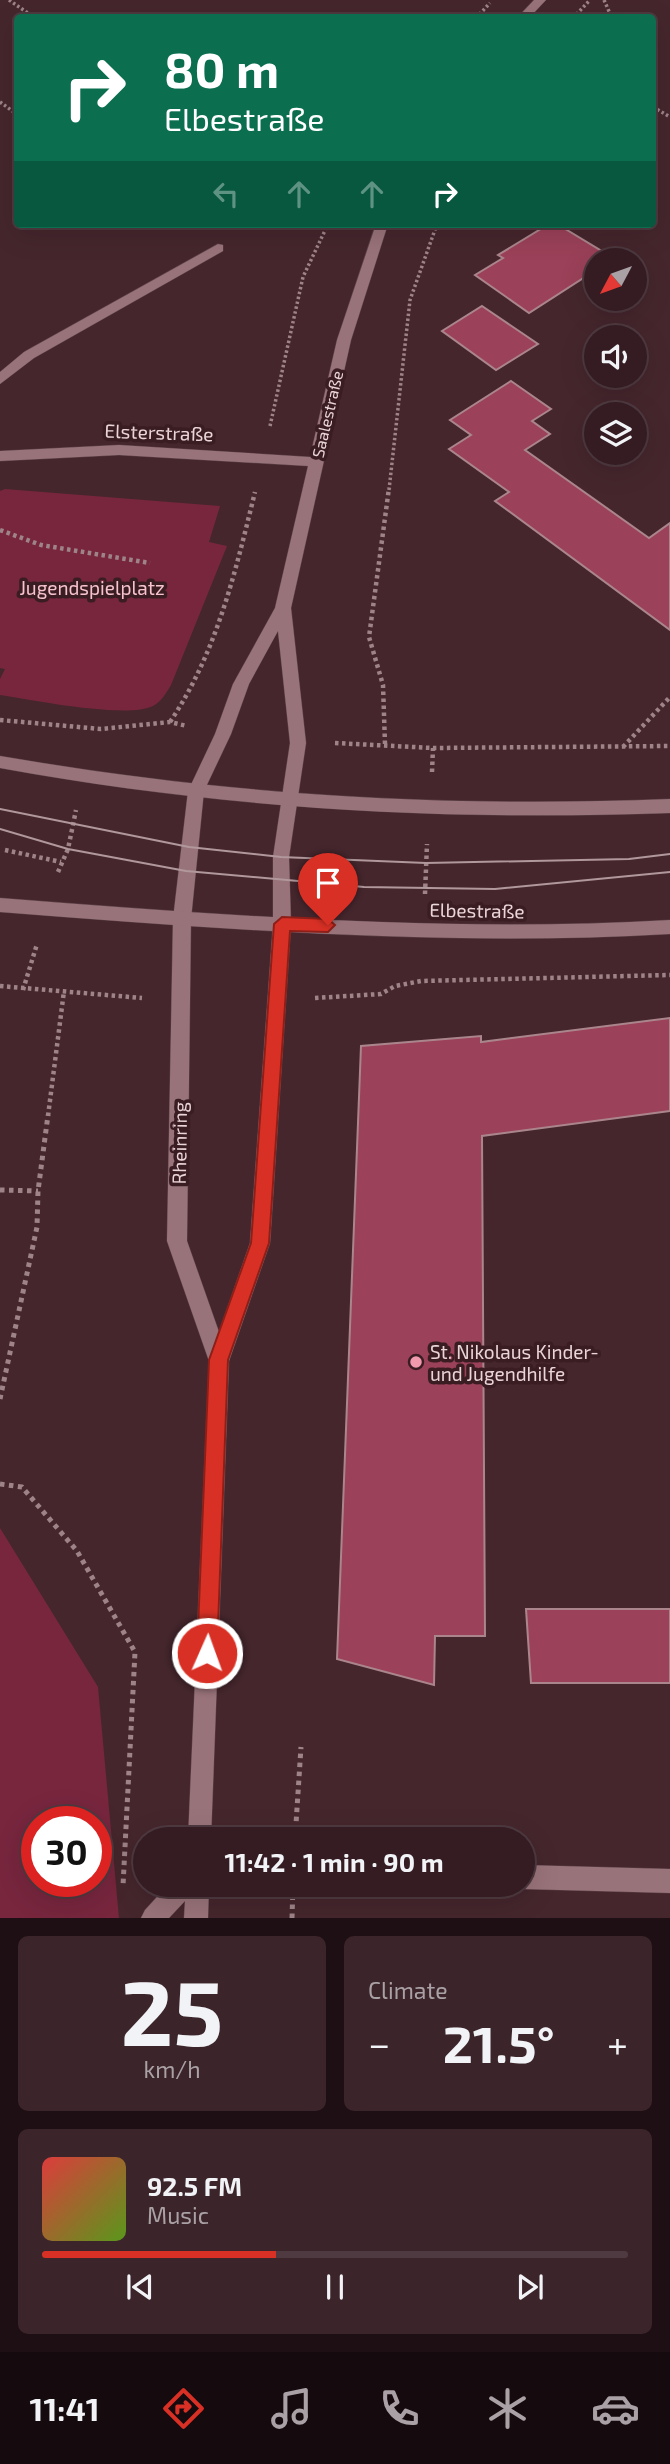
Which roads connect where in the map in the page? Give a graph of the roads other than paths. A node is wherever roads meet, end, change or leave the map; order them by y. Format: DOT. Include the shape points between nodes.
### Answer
graph roads {
  1 [pos="540,0"];
  2 [pos="526,14"];
  3 [pos="381,228"];
  4 [pos="218,248"];
  5 [pos="0,379"];
  6 [pos="0,456"];
  7 [pos="316,462"];
  8 [pos="284,608"];
  9 [pos="0,762"];
  10 [pos="196,791"];
  11 [pos="289,802"];
  12 [pos="670,806"];
  13 [pos="0,905"];
  14 [pos="182,919"];
  15 [pos="282,924"];
  16 [pos="670,927"];
  17 [pos="219,1360"];
  18 [pos="200,1827"];
  19 [pos="535,1877"];
  20 [pos="670,1881"];
  21 [pos="173,1897"];
  22 [pos="197,1897"];
  23 [pos="153,1918"];
  24 [pos="196,1918"];
  1 -- 2 [label="street"];
  3 -- 7 [label="street, Saalestraße" via="344,340"];
  4 -- 5 [label="street" via="29,355"];
  6 -- 7 [label="street, Elsterstraße" via="148,448"];
  7 -- 8 [label="street, Saalestraße"];
  8 -- 10 [label="street, Saalestraße" via="241,684"];
  8 -- 11 [label="street, Saalestraße" via="299,743"];
  9 -- 10 [label="street"];
  10 -- 11 [label="street"];
  10 -- 14 [label="street"];
  11 -- 12 [label="street" via="564,811"];
  11 -- 15 [label="street" via="281,857"];
  13 -- 14 [label="street, Elbestraße"];
  14 -- 15 [label="street, Elbestraße"];
  14 -- 17 [label="street, Rheinring" via="177,1241"];
  15 -- 16 [label="street, Elbestraße" via="520,933"];
  15 -- 17 [label="street, Rheinring" via="260,1243"];
  17 -- 18 [label="street, Rheinring"];
  19 -- 20 [label="street"];
  21 -- 23 [label="street"];
  22 -- 24 [label="street"];
}
